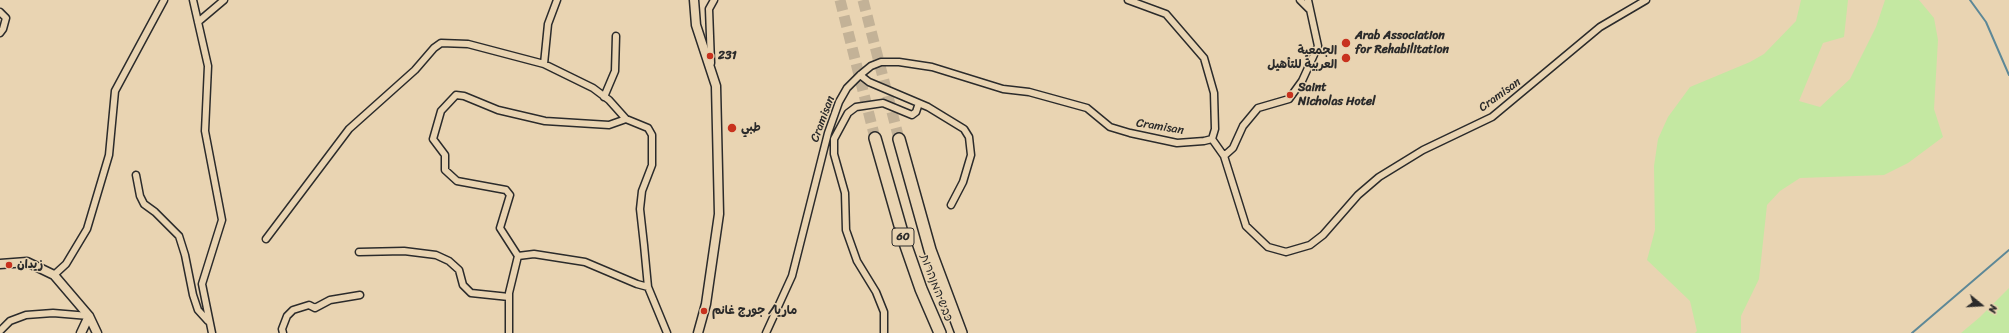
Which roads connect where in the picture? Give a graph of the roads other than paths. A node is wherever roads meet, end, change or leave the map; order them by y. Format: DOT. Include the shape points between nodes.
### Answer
graph roads {
  1 [pos="164,0"];
  2 [pos="193,0"];
  3 [pos="224,0"];
  4 [pos="557,0"];
  5 [pos="694,0"];
  6 [pos="714,0"];
  7 [pos="1128,0"];
  8 [pos="1300,0"];
  9 [pos="1308,0"];
  10 [pos="1646,0"];
  11 [pos="1308,9"];
  12 [pos="0,12"];
  13 [pos="198,22"];
  14 [pos="0,33"];
  15 [pos="616,36"];
  16 [pos="544,64"];
  17 [pos="711,66"];
  18 [pos="860,75"];
  19 [pos="604,97"];
  20 [pos="919,103"];
  21 [pos="626,119"];
  22 [pos="875,138"];
  23 [pos="899,139"];
  24 [pos="1212,139"];
  25 [pos="1224,156"];
  26 [pos="136,175"];
  27 [pos="951,205"];
  28 [pos="266,239"];
  29 [pos="359,252"];
  30 [pos="518,256"];
  31 [pos="0,264"];
  32 [pos="54,275"];
  33 [pos="648,286"];
  34 [pos="360,295"];
  35 [pos="509,296"];
  36 [pos="89,316"];
  37 [pos="209,322"];
  38 [pos="0,331"];
  39 [pos="81,333"];
  40 [pos="97,333"];
  41 [pos="212,333"];
  42 [pos="283,333"];
  43 [pos="509,333"];
  44 [pos="667,333"];
  45 [pos="698,333"];
  46 [pos="766,333"];
  47 [pos="884,333"];
  48 [pos="940,333"];
  49 [pos="961,333"];
  1 -- 32 [label="street" via="115,91 109,155 86,229 66,264"];
  2 -- 13 [label="street"];
  3 -- 13 [label="street"];
  4 -- 16 [label="street" via="548,24"];
  5 -- 17 [label="street" via="696,25"];
  6 -- 17 [label="street" via="709,9"];
  7 -- 24 [label="street" via="1166,14 1204,58 1214,93 1215,129"];
  8 -- 11 [label="street"];
  9 -- 11 [label="street"];
  10 -- 25 [label="street, Cramisan" via="1600,27 1492,117 1423,150 1379,177 1358,195 1323,236 1310,245 1286,252 1268,247 1246,226"];
  11 -- 25 [label="street" via="1318,46 1302,81 1289,99 1258,108 1243,126 1233,148"];
  12 -- 14 [label="street" via="6,18"];
  13 -- 37 [label="street" via="208,66 204,131 222,220 202,284"];
  15 -- 19 [label="street" via="615,71"];
  16 -- 19 [label="street" via="593,88"];
  16 -- 28 [label="street" via="468,44 441,43 349,129"];
  17 -- 45 [label="street" via="716,86 719,214 706,304"];
  18 -- 20 [label="street" via="869,82"];
  18 -- 24 [label="street, Cramisan" via="881,62 932,67 1003,89 1029,92 1087,108 1110,127 1130,133 1177,143"];
  18 -- 46 [label="street, Cramisan" via="839,102 828,132 794,270"];
  19 -- 21 [label="street"];
  20 -- 27 [label="street" via="954,122 964,129 969,137 969,166"];
  20 -- 47 [label="street" via="912,115 882,103 856,107 848,113 834,139 834,154 845,193 846,230 857,261 876,292 884,312"];
  21 -- 30 [label="street" via="609,125 545,121 498,110 456,95 441,111 433,139 445,155 445,170 457,181 506,190 510,195 500,228"];
  21 -- 33 [label="street" via="648,128 652,135 652,165 642,191 640,209"];
  22 -- 48 [label="highway, כביש המנהרות / 60" via="921,289"];
  23 -- 49 [label="highway, כביש המנהרות / 60" via="930,250"];
  24 -- 25 [label="street, Cramisan"];
  26 -- 37 [label="street" via="144,204 179,236 198,310"];
  29 -- 35 [label="street" via="404,250 436,255 449,261 459,270 463,285 471,293"];
  30 -- 33 [label="street" via="534,254 585,262 637,284"];
  30 -- 35 [label="street"];
  31 -- 32 [label="street" via="27,262"];
  32 -- 36 [label="street"];
  33 -- 44 [label="street"];
  34 -- 42 [label="street" via="330,300 315,308 309,305 293,310 287,316"];
  35 -- 43 [label="street"];
  36 -- 38 [label="street" via="53,312 26,315 10,321"];
  36 -- 39 [label="street"];
  36 -- 40 [label="street"];
  37 -- 41 [label="street"];
}
